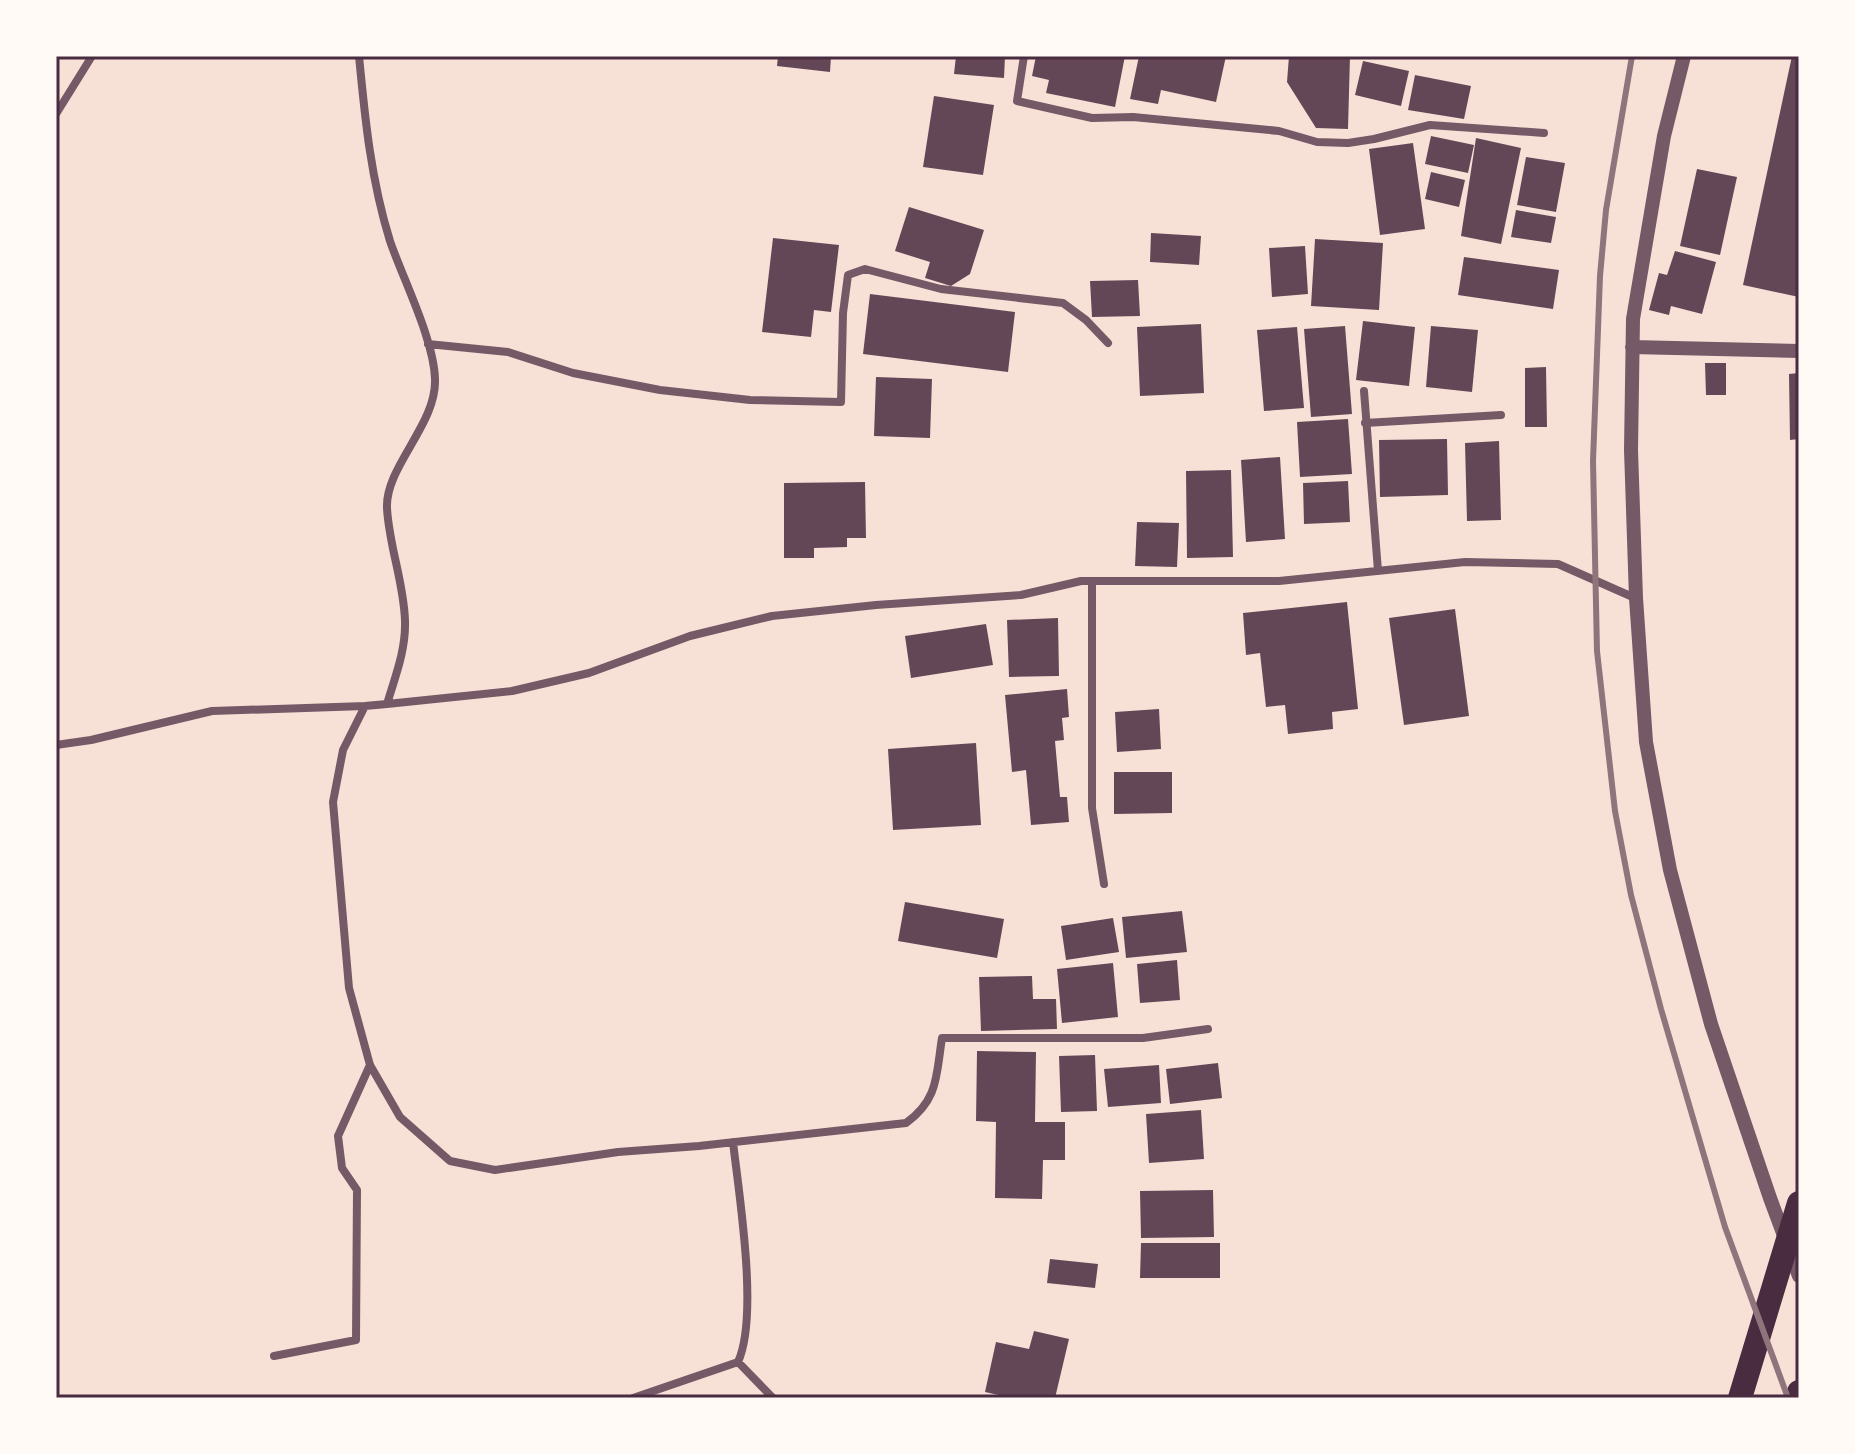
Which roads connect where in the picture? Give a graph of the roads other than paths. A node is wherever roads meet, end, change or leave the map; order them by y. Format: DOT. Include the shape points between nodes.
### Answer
graph roads {
  1 [pos="92,56"];
  2 [pos="359,56"];
  3 [pos="1024,56"];
  4 [pos="1684,56"];
  5 [pos="56,114"];
  6 [pos="1544,133"];
  7 [pos="1108,343"];
  8 [pos="428,344"];
  9 [pos="1632,347"];
  10 [pos="1799,351"];
  11 [pos="1364,391"];
  12 [pos="1501,415"];
  13 [pos="1365,423"];
  14 [pos="1378,571"];
  15 [pos="1092,581"];
  16 [pos="1636,598"];
  17 [pos="387,704"];
  18 [pos="365,706"];
  19 [pos="56,745"];
  20 [pos="1104,884"];
  21 [pos="1208,1029"];
  22 [pos="370,1065"];
  23 [pos="733,1142"];
  24 [pos="1799,1203"];
  25 [pos="1799,1276"];
  26 [pos="274,1356"];
  27 [pos="738,1362"];
  28 [pos="1799,1392"];
  29 [pos="633,1398"];
  30 [pos="773,1398"];
  31 [pos="1740,1398"];
  32 [pos="1797,1398"];
  1 -- 5 [label="street"];
  2 -- 8 [label="street" via="374,179"];
  3 -- 6 [label="street" via="1017,101 1092,118 1279,131 1317,142 1348,143 1430,125"];
  4 -- 9 [label="street" via="1640,262"];
  7 -- 8 [label="street" via="1063,303 941,289 865,269 848,275 841,402 750,400 660,390 573,373 508,352"];
  8 -- 17 [label="street" via="435,379 430,409 393,480 387,505 405,620 403,650"];
  9 -- 10 [label="street"];
  9 -- 16 [label="street"];
  11 -- 13 [label="street"];
  12 -- 13 [label="street"];
  13 -- 14 [label="street"];
  14 -- 15 [label="street" via="1279,581"];
  14 -- 16 [label="street" via="1465,562 1558,564"];
  15 -- 17 [label="street" via="1021,595 772,616 690,636 589,673 512,691"];
  15 -- 20 [label="street" via="1092,808"];
  16 -- 25 [label="street" via="1646,742 1670,870 1711,1024"];
  17 -- 18 [label="street"];
  18 -- 19 [label="street" via="212,711"];
  18 -- 22 [label="street" via="343,750 333,802 349,988"];
  21 -- 23 [label="street" via="1143,1038 942,1038 933,1091 924,1110 906,1123"];
  22 -- 23 [label="street" via="400,1117 450,1161 495,1170"];
  22 -- 26 [label="street" via="338,1136 342,1168 357,1190 356,1340"];
  23 -- 27 [label="street" via="746,1260 745,1346"];
  24 -- 31 [label="highway"];
  27 -- 29 [label="street"];
  27 -- 30 [label="street"];
  28 -- 32 [label="highway"];
}
